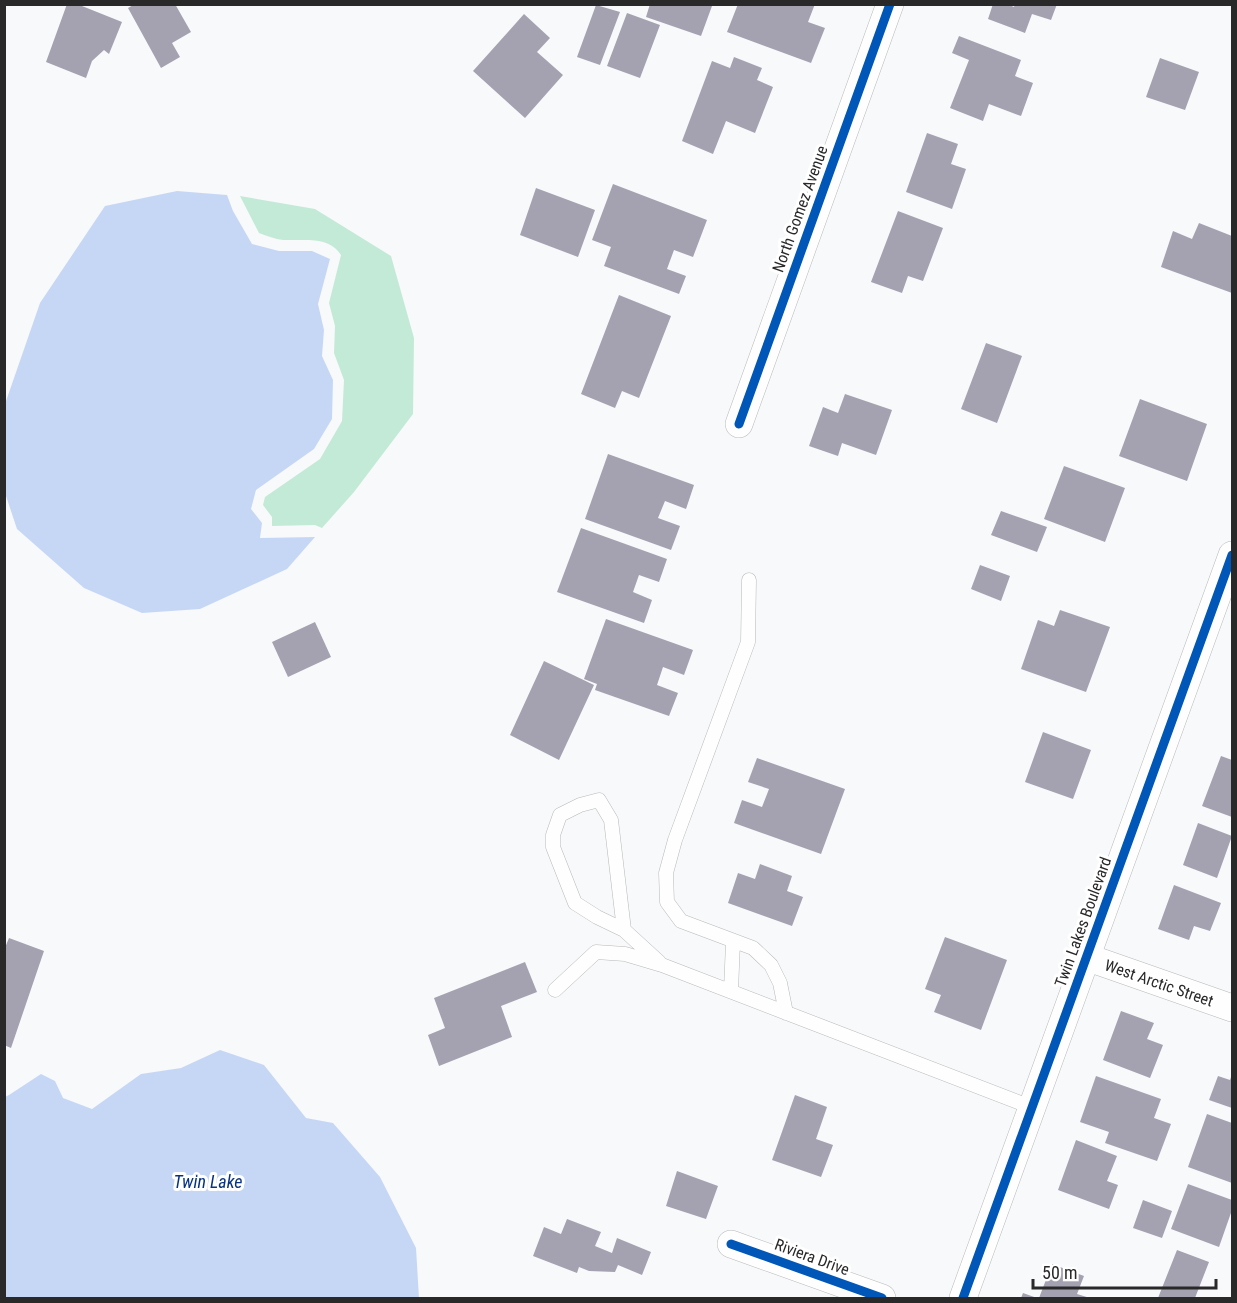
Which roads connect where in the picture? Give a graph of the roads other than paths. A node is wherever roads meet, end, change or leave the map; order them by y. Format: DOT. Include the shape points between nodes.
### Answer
graph roads {
  1 [pos="890,4"];
  2 [pos="739,424"];
  3 [pos="1233,555"];
  4 [pos="748,580"];
  5 [pos="624,930"];
  6 [pos="733,942"];
  7 [pos="1086,957"];
  8 [pos="662,965"];
  9 [pos="555,990"];
  10 [pos="731,991"];
  11 [pos="1233,1008"];
  12 [pos="786,1013"];
  13 [pos="1031,1107"];
  14 [pos="731,1244"];
  15 [pos="882,1299"];
  16 [pos="963,1299"];
  1 -- 2 [label="street, North Gomez Avenue"];
  3 -- 7 [label="street, Twin Lakes Boulevard"];
  4 -- 6 [label="lane" via="748,642 666,873 667,902 681,921"];
  5 -- 5 [label="lane" via="575,903 553,847 560,815 580,805 599,800 611,820"];
  5 -- 8 [label="lane"];
  6 -- 10 [label="lane"];
  6 -- 12 [label="lane" via="753,948 771,965 780,983"];
  7 -- 11 [label="street, West Arctic Street"];
  7 -- 13 [label="street, Twin Lakes Boulevard"];
  8 -- 9 [label="lane" via="625,954 596,952"];
  8 -- 10 [label="lane"];
  10 -- 12 [label="lane"];
  12 -- 13 [label="lane"];
  13 -- 16 [label="street, Twin Lakes Boulevard"];
  14 -- 15 [label="street, Riviera Drive"];
}
